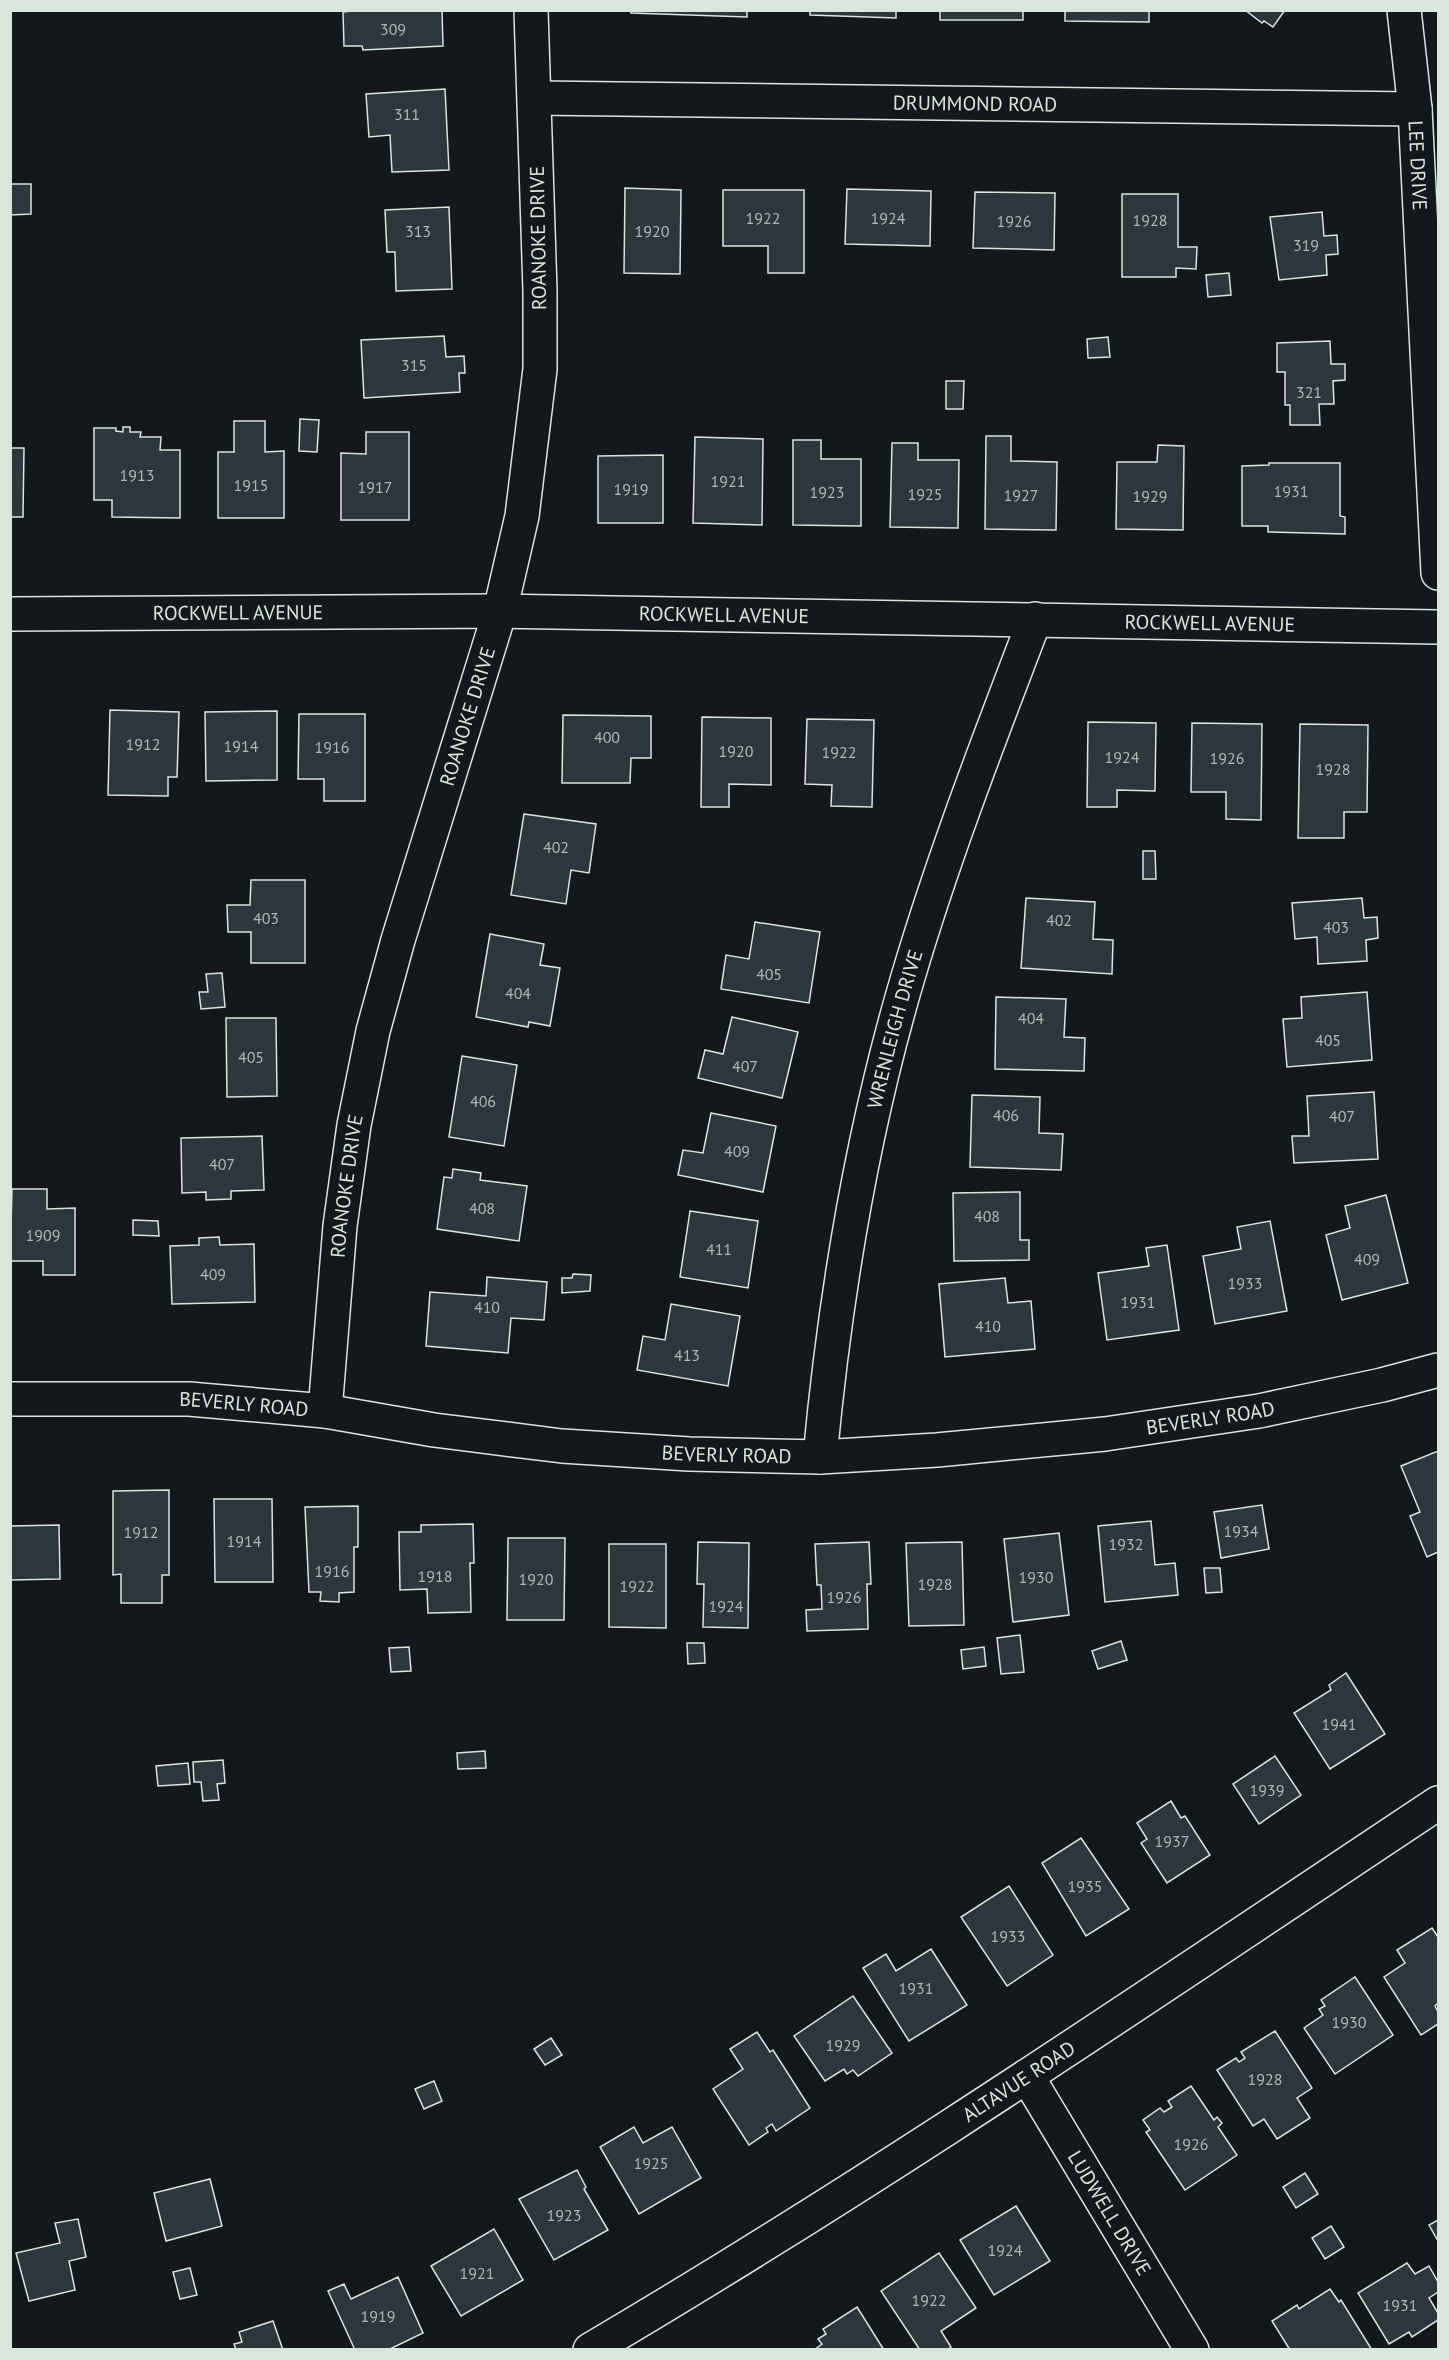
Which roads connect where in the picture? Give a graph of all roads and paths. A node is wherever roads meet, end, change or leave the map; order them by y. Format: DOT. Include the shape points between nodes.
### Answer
graph roads {
  1 [pos="531,10"];
  2 [pos="1404,10"];
  3 [pos="535,98"];
  4 [pos="1415,109"];
  5 [pos="1438,573"];
  6 [pos="500,611"];
  7 [pos="10,614"];
  8 [pos="1035,619"];
  9 [pos="1438,627"];
  10 [pos="1438,1370"];
  11 [pos="10,1399"];
  12 [pos="325,1411"];
  13 [pos="820,1457"];
  14 [pos="1438,1803"];
  15 [pos="1027,2076"];
  16 [pos="590,2349"];
  17 [pos="1192,2349"];
  1 -- 3 [label="street, ROANOKE DRIVE"];
  2 -- 4 [label="street, LEE DRIVE"];
  3 -- 4 [label="street, DRUMMOND ROAD"];
  3 -- 6 [label="street, ROANOKE DRIVE" via="540,369 522,516"];
  4 -- 5 [label="street, LEE DRIVE"];
  6 -- 7 [label="street, ROCKWELL AVENUE"];
  6 -- 8 [label="street, ROCKWELL AVENUE"];
  6 -- 12 [label="street, ROANOKE DRIVE" via="373,1031 354,1125 340,1226"];
  8 -- 9 [label="street, ROCKWELL AVENUE"];
  8 -- 13 [label="street, WRENLEIGH DRIVE" via="955,827 908,978 875,1105 830,1355"];
  10 -- 13 [label="street, BEVERLY ROAD" via="1259,1412 1105,1434"];
  11 -- 12 [label="street, BEVERLY ROAD" via="189,1399"];
  12 -- 13 [label="street, BEVERLY ROAD" via="562,1446"];
  14 -- 15 [label="street, ALTAVUE ROAD"];
  15 -- 16 [label="street, ALTAVUE ROAD" via="733,2265"];
  15 -- 17 [label="street, LUDWELL DRIVE"];
}
